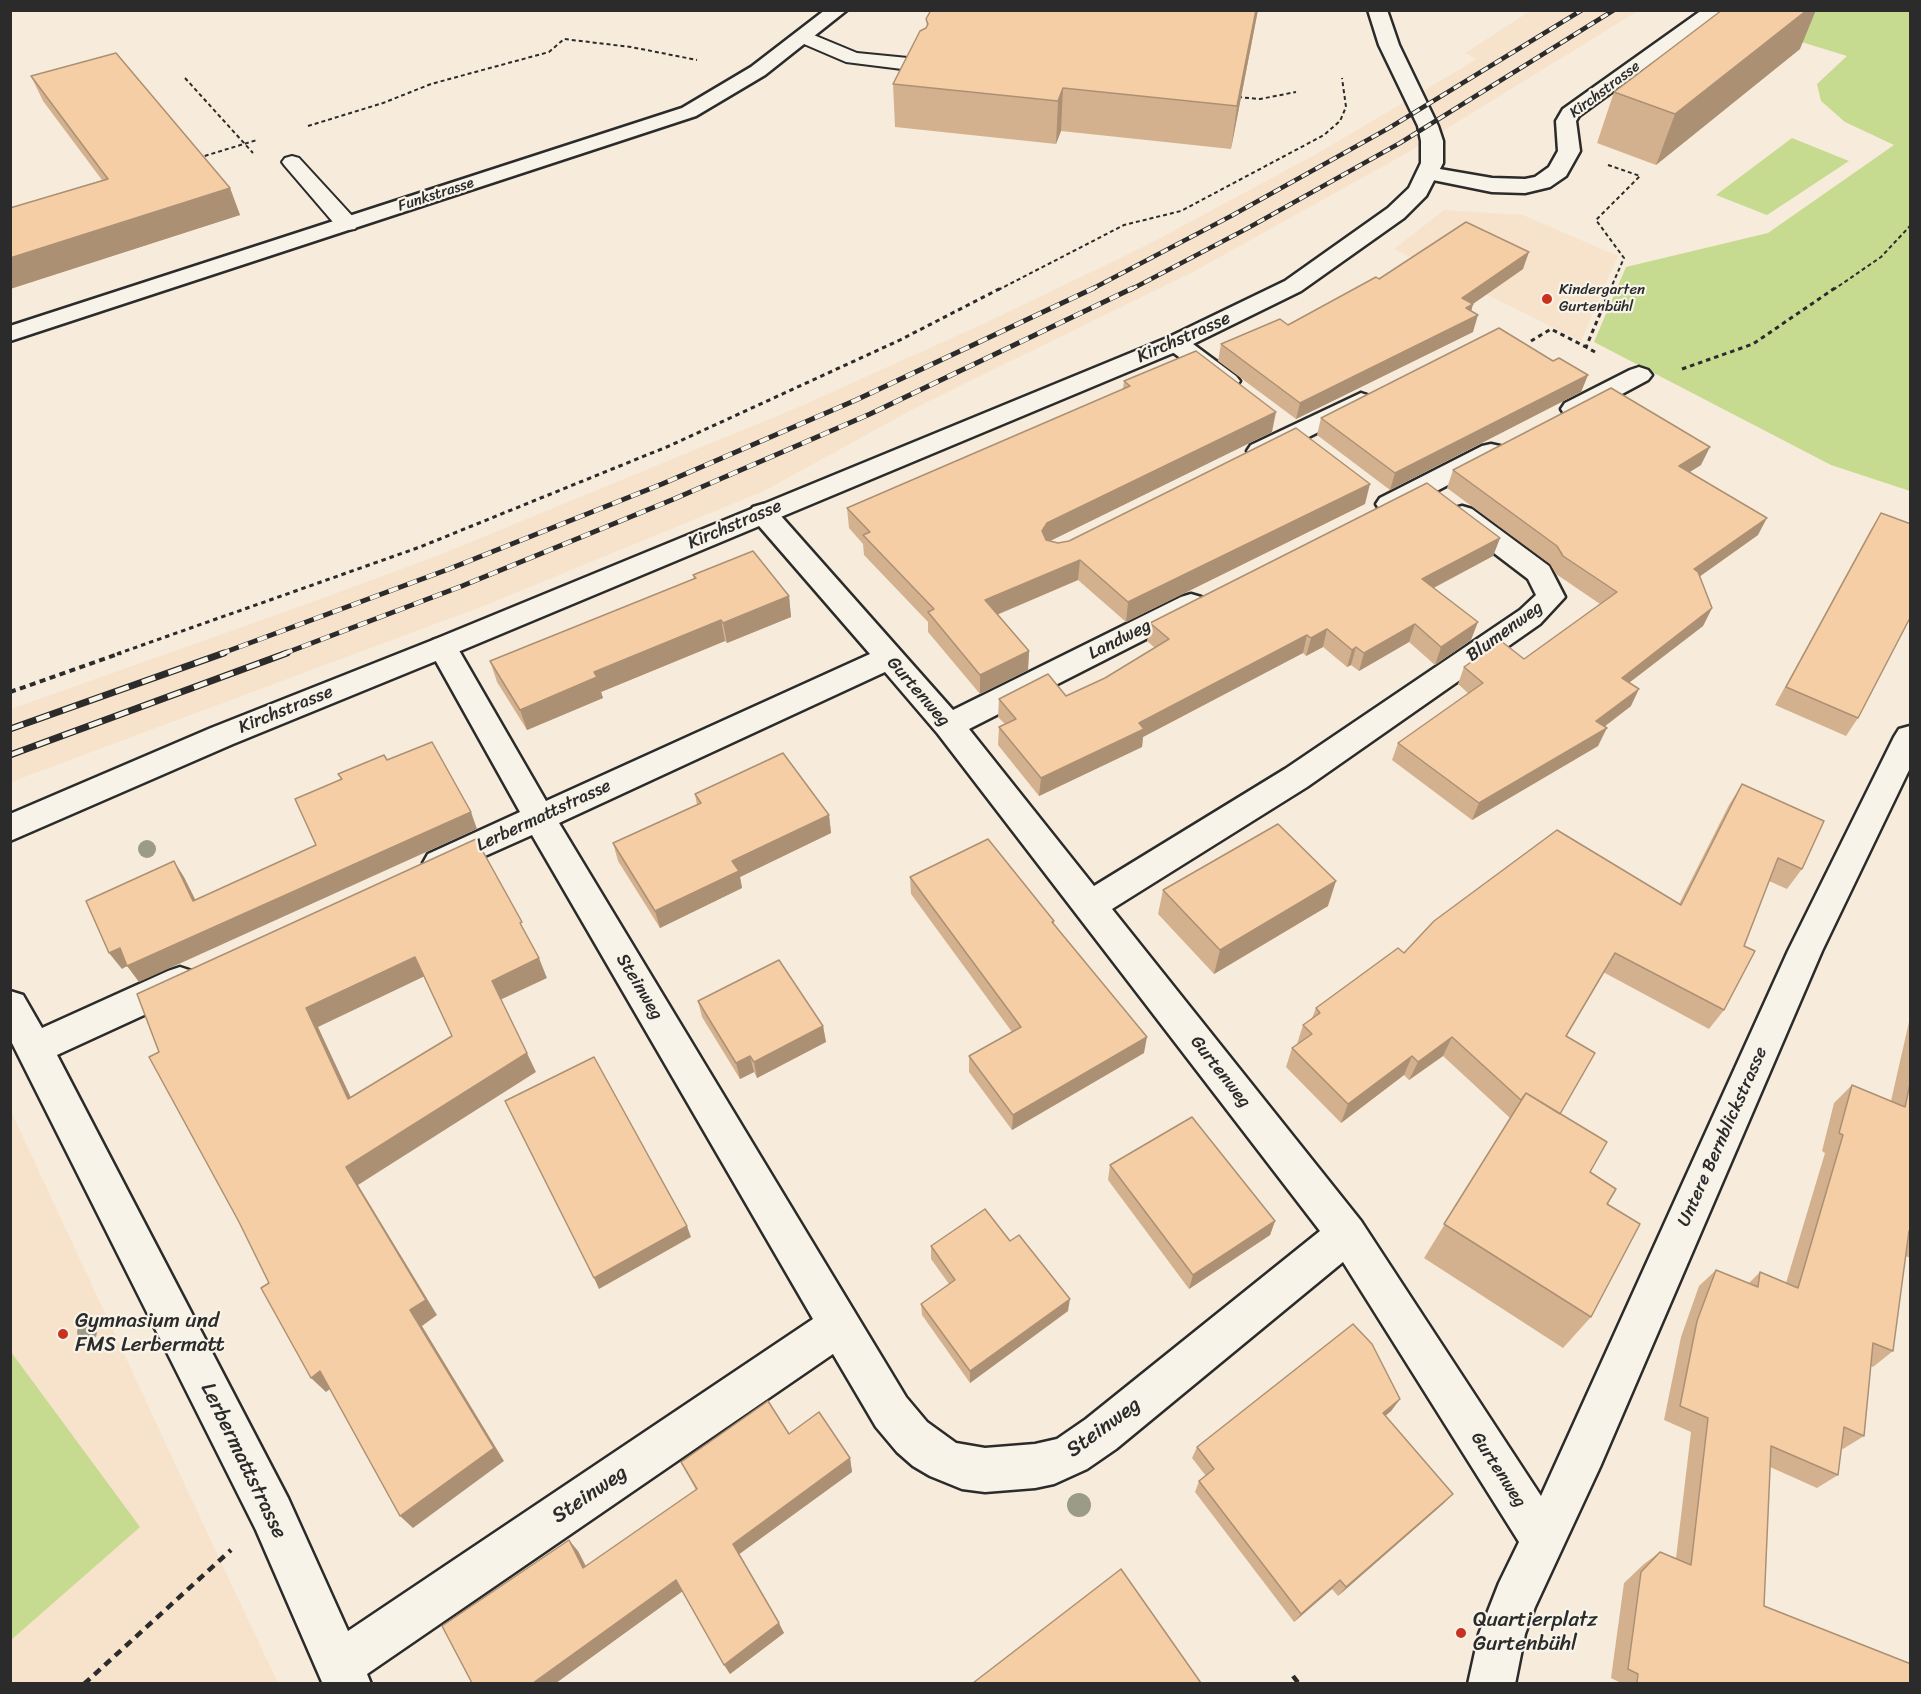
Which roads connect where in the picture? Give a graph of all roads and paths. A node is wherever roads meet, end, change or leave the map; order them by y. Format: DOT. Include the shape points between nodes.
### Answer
graph roads {
  1 [pos="838,10"];
  2 [pos="1377,10"];
  3 [pos="1712,12"];
  4 [pos="804,37"];
  5 [pos="918,65"];
  6 [pos="758,71"];
  7 [pos="1342,78"];
  8 [pos="1296,92"];
  9 [pos="1237,97"];
  10 [pos="300,128"];
  11 [pos="267,137"];
  12 [pos="1569,151"];
  13 [pos="189,161"];
  14 [pos="292,162"];
  15 [pos="1428,173"];
  16 [pos="347,224"];
  17 [pos="1911,226"];
  18 [pos="10,334"];
  19 [pos="1531,341"];
  20 [pos="1176,343"];
  21 [pos="1586,347"];
  22 [pos="1640,375"];
  23 [pos="1378,392"];
  24 [pos="1243,393"];
  25 [pos="1557,418"];
  26 [pos="1516,439"];
  27 [pos="1243,460"];
  28 [pos="1424,487"];
  29 [pos="1374,503"];
  30 [pos="763,513"];
  31 [pos="1216,591"];
  32 [pos="443,647"];
  33 [pos="889,658"];
  34 [pos="10,692"];
  35 [pos="949,726"];
  36 [pos="1911,737"];
  37 [pos="539,818"];
  38 [pos="10,828"];
  39 [pos="410,877"];
  40 [pos="1089,906"];
  41 [pos="206,970"];
  42 [pos="10,1006"];
  43 [pos="35,1048"];
  44 [pos="1347,1233"];
  45 [pos="840,1324"];
  46 [pos="272,1514"];
  47 [pos="1543,1539"];
  48 [pos="344,1674"];
  49 [pos="1293,1676"];
  50 [pos="84,1683"];
  51 [pos="1299,1683"];
  52 [pos="1491,1683"];
  1 -- 4 [label="street, Funkstrasse"];
  2 -- 15 [label="street, Kirchstrasse" via="1389,45 1428,126 1433,152"];
  3 -- 12 [label="street, Kirchstrasse" via="1570,113 1566,121"];
  4 -- 5 [label="lane" via="854,58"];
  4 -- 6 [label="street, Funkstrasse"];
  6 -- 10 [label="path" via="631,47 564,39 549,52 431,84"];
  6 -- 16 [label="street, Funkstrasse" via="689,112"];
  7 -- 34 [label="path" via="1346,107 1340,121 1324,135 1181,211 1124,225 900,340 659,451 420,548"];
  8 -- 9 [label="path" via="1260,99"];
  11 -- 13 [label="path"];
  12 -- 15 [label="street" via="1558,171 1542,182 1525,186 1491,185"];
  12 -- 21 [label="path" via="1640,176 1596,220 1624,258"];
  14 -- 16 [label="lane"];
  15 -- 20 [label="street, Kirchstrasse" via="1405,205 1351,247 1293,286"];
  16 -- 18 [label="street, Funkstrasse"];
  17 -- 22 [label="path" via="1881,257 1753,344 1665,376"];
  19 -- 21 [label="path" via="1551,329"];
  20 -- 24 [label="street"];
  20 -- 30 [label="street, Kirchstrasse"];
  21 -- 22 [label="path"];
  22 -- 25 [label="street"];
  23 -- 27 [label="street"];
  26 -- 28 [label="street"];
  28 -- 29 [label="street"];
  28 -- 40 [label="street, Blumenweg" via="1539,573 1551,597 1530,617 1296,778"];
  30 -- 32 [label="street, Kirchstrasse"];
  30 -- 33 [label="street, Gurtenweg"];
  31 -- 35 [label="street, Landweg"];
  32 -- 37 [label="street, Steinweg"];
  32 -- 38 [label="street, Kirchstrasse" via="222,736"];
  33 -- 35 [label="street, Gurtenweg"];
  33 -- 37 [label="street, Lerbermattstrasse"];
  35 -- 40 [label="street, Gurtenweg"];
  36 -- 47 [label="street, Untere Bernblickstrasse" via="1805,951"];
  37 -- 39 [label="street, Lerbermattstrasse"];
  37 -- 45 [label="street, Steinweg"];
  40 -- 44 [label="street, Gurtenweg"];
  41 -- 43 [label="street"];
  42 -- 43 [label="street, Lerbermattstrasse"];
  43 -- 46 [label="street, Lerbermattstrasse"];
  44 -- 45 [label="street, Steinweg" via="1101,1434 1072,1454 1035,1466 984,1470 945,1461 928,1451 891,1412"];
  44 -- 47 [label="street, Gurtenweg"];
  45 -- 48 [label="street, Steinweg"];
  46 -- 48 [label="street, Lerbermattstrasse"];
  46 -- 50 [label="path"];
  47 -- 52 [label="street" via="1502,1634"];
  49 -- 51 [label="path"];
}
